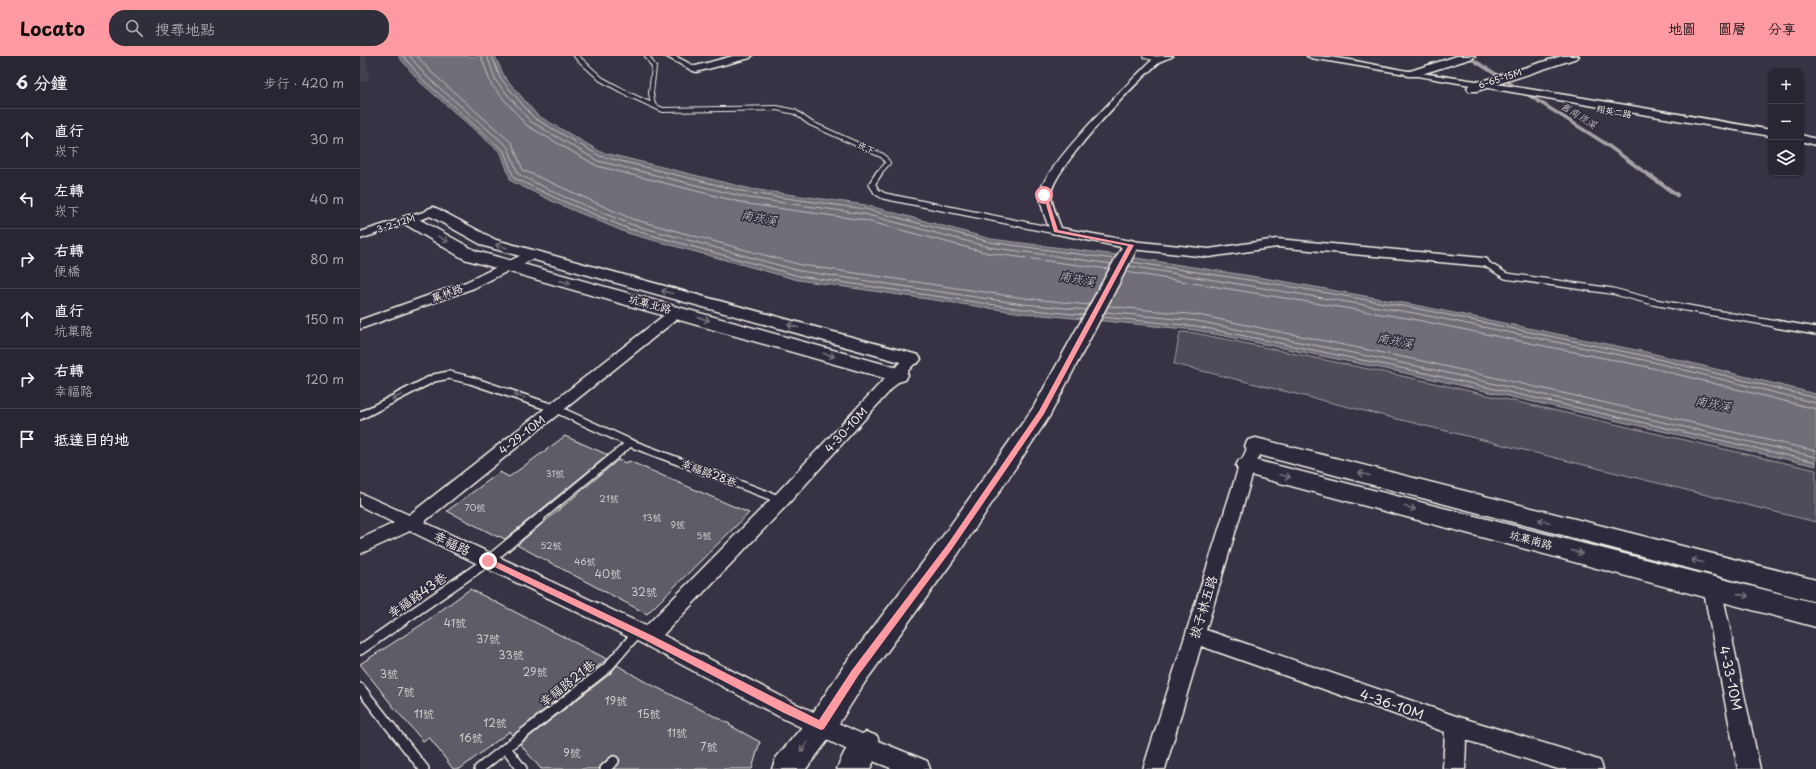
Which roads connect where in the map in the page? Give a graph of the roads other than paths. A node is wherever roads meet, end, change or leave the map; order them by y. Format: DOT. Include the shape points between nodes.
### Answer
graph roads {
  1 [pos="576,56"];
  2 [pos="647,56"];
  3 [pos="669,56"];
  4 [pos="706,56"];
  5 [pos="746,56"];
  6 [pos="1145,56"];
  7 [pos="1169,56"];
  8 [pos="1311,56"];
  9 [pos="1469,56"];
  10 [pos="1573,56"];
  11 [pos="1158,59"];
  12 [pos="683,62"];
  13 [pos="696,69"];
  14 [pos="1411,74"];
  15 [pos="1484,84"];
  16 [pos="1473,88"];
  17 [pos="653,105"];
  18 [pos="1768,132"];
  19 [pos="1768,138"];
  20 [pos="1804,139"];
  21 [pos="1816,143"];
  22 [pos="1804,144"];
  23 [pos="433,212"];
  24 [pos="408,220"];
  25 [pos="1056,231"];
  26 [pos="360,236"];
  27 [pos="1129,249"];
  28 [pos="530,255"];
  29 [pos="1483,262"];
  30 [pos="509,267"];
  31 [pos="677,312"];
  32 [pos="360,325"];
  33 [pos="1816,331"];
  34 [pos="911,359"];
  35 [pos="898,375"];
  36 [pos="556,409"];
  37 [pos="360,416"];
  38 [pos="630,443"];
  39 [pos="1251,456"];
  40 [pos="360,499"];
  41 [pos="781,500"];
  42 [pos="411,523"];
  43 [pos="360,547"];
  44 [pos="488,561"];
  45 [pos="1712,587"];
  46 [pos="1816,591"];
  47 [pos="1816,615"];
  48 [pos="643,635"];
  49 [pos="1194,635"];
  50 [pos="360,650"];
  51 [pos="360,688"];
  52 [pos="821,726"];
  53 [pos="1456,726"];
  54 [pos="506,748"];
  55 [pos="859,758"];
  56 [pos="614,761"];
  57 [pos="424,769"];
  58 [pos="479,769"];
  59 [pos="522,769"];
  60 [pos="605,769"];
  61 [pos="787,769"];
  62 [pos="919,769"];
  63 [pos="1154,769"];
  64 [pos="1454,769"];
  65 [pos="1592,769"];
  66 [pos="1749,769"];
  1 -- 17 [label="lane, 崁下" via="601,79"];
  2 -- 17 [label="lane" via="654,67 651,93"];
  3 -- 12 [label="street"];
  4 -- 12 [label="street"];
  5 -- 13 [label="street"];
  6 -- 11 [label="lane"];
  7 -- 11 [label="street"];
  8 -- 14 [label="street, 翔英二路"];
  9 -- 14 [label="street"];
  10 -- 15 [label="street, 6-65-15M"];
  11 -- 25 [label="street" via="1111,105 1049,182 1044,195"];
  12 -- 13 [label="street"];
  14 -- 15 [label="street, 翔英二路"];
  14 -- 16 [label="street, 翔英二路"];
  15 -- 16 [label="street, 6-65-15M"];
  15 -- 18 [label="street, 翔英二路"];
  16 -- 19 [label="street, 翔英二路"];
  17 -- 25 [label="lane, 崁下" via="663,110 795,110 810,123 883,156 888,163 871,185 876,192 884,196"];
  20 -- 21 [label="street"];
  21 -- 22 [label="street"];
  23 -- 24 [label="street, 3-2-12M"];
  28 -- 23 [label="street, 坑菓北路, one-way" via="490,243"];
  24 -- 26 [label="street, 3-2-12M"];
  24 -- 30 [label="street, 坑菓北路, one-way" via="470,255"];
  25 -- 27 [label="street, 崁下"];
  27 -- 29 [label="street, 崁下" via="1209,253 1277,243"];
  27 -- 52 [label="street" via="1042,412 949,547 855,673"];
  28 -- 30 [label="street, 菓林路"];
  34 -- 28 [label="street, 坑菓北路, one-way"];
  29 -- 33 [label="lane" via="1506,276 1612,291 1654,302"];
  30 -- 31 [label="street, 坑菓北路, one-way"];
  30 -- 32 [label="street, 菓林路"];
  31 -- 35 [label="street, 坑菓北路, one-way"];
  31 -- 36 [label="street, 4-29-10M"];
  34 -- 35 [label="street, 4-30-10M"];
  35 -- 41 [label="street, 4-30-10M"];
  36 -- 37 [label="lane, 幸福路28巷, one-way" via="449,375 434,378"];
  36 -- 38 [label="lane, 幸福路28巷"];
  36 -- 42 [label="street, 4-29-10M"];
  38 -- 41 [label="lane, 幸福路28巷"];
  38 -- 44 [label="lane"];
  39 -- 45 [label="street, 坑菓南路, one-way"];
  46 -- 39 [label="street, 坑菓南路, one-way"];
  39 -- 49 [label="street, 拔子林五路"];
  40 -- 42 [label="street, 幸福路"];
  41 -- 48 [label="street"];
  42 -- 43 [label="street, 4-29-10M"];
  42 -- 44 [label="street, 幸福路"];
  44 -- 48 [label="street, 幸福路"];
  44 -- 50 [label="lane, 幸福路43巷"];
  45 -- 47 [label="street, 坑菓南路, one-way"];
  45 -- 66 [label="street, 4-33-10M"];
  48 -- 52 [label="street, 幸福路"];
  48 -- 54 [label="lane, 幸福路21巷" via="607,668"];
  49 -- 53 [label="street, 4-36-10M"];
  49 -- 63 [label="street, 拔子林五路"];
  51 -- 57 [label="lane"];
  52 -- 55 [label="street, 幸福路"];
  52 -- 61 [label="street, one-way"];
  53 -- 64 [label="street"];
  53 -- 65 [label="street, 4-36-10M"];
  54 -- 58 [label="lane, 幸福路21巷"];
  54 -- 59 [label="lane"];
  55 -- 62 [label="street, 幸福路"];
  56 -- 60 [label="lane"];
}
